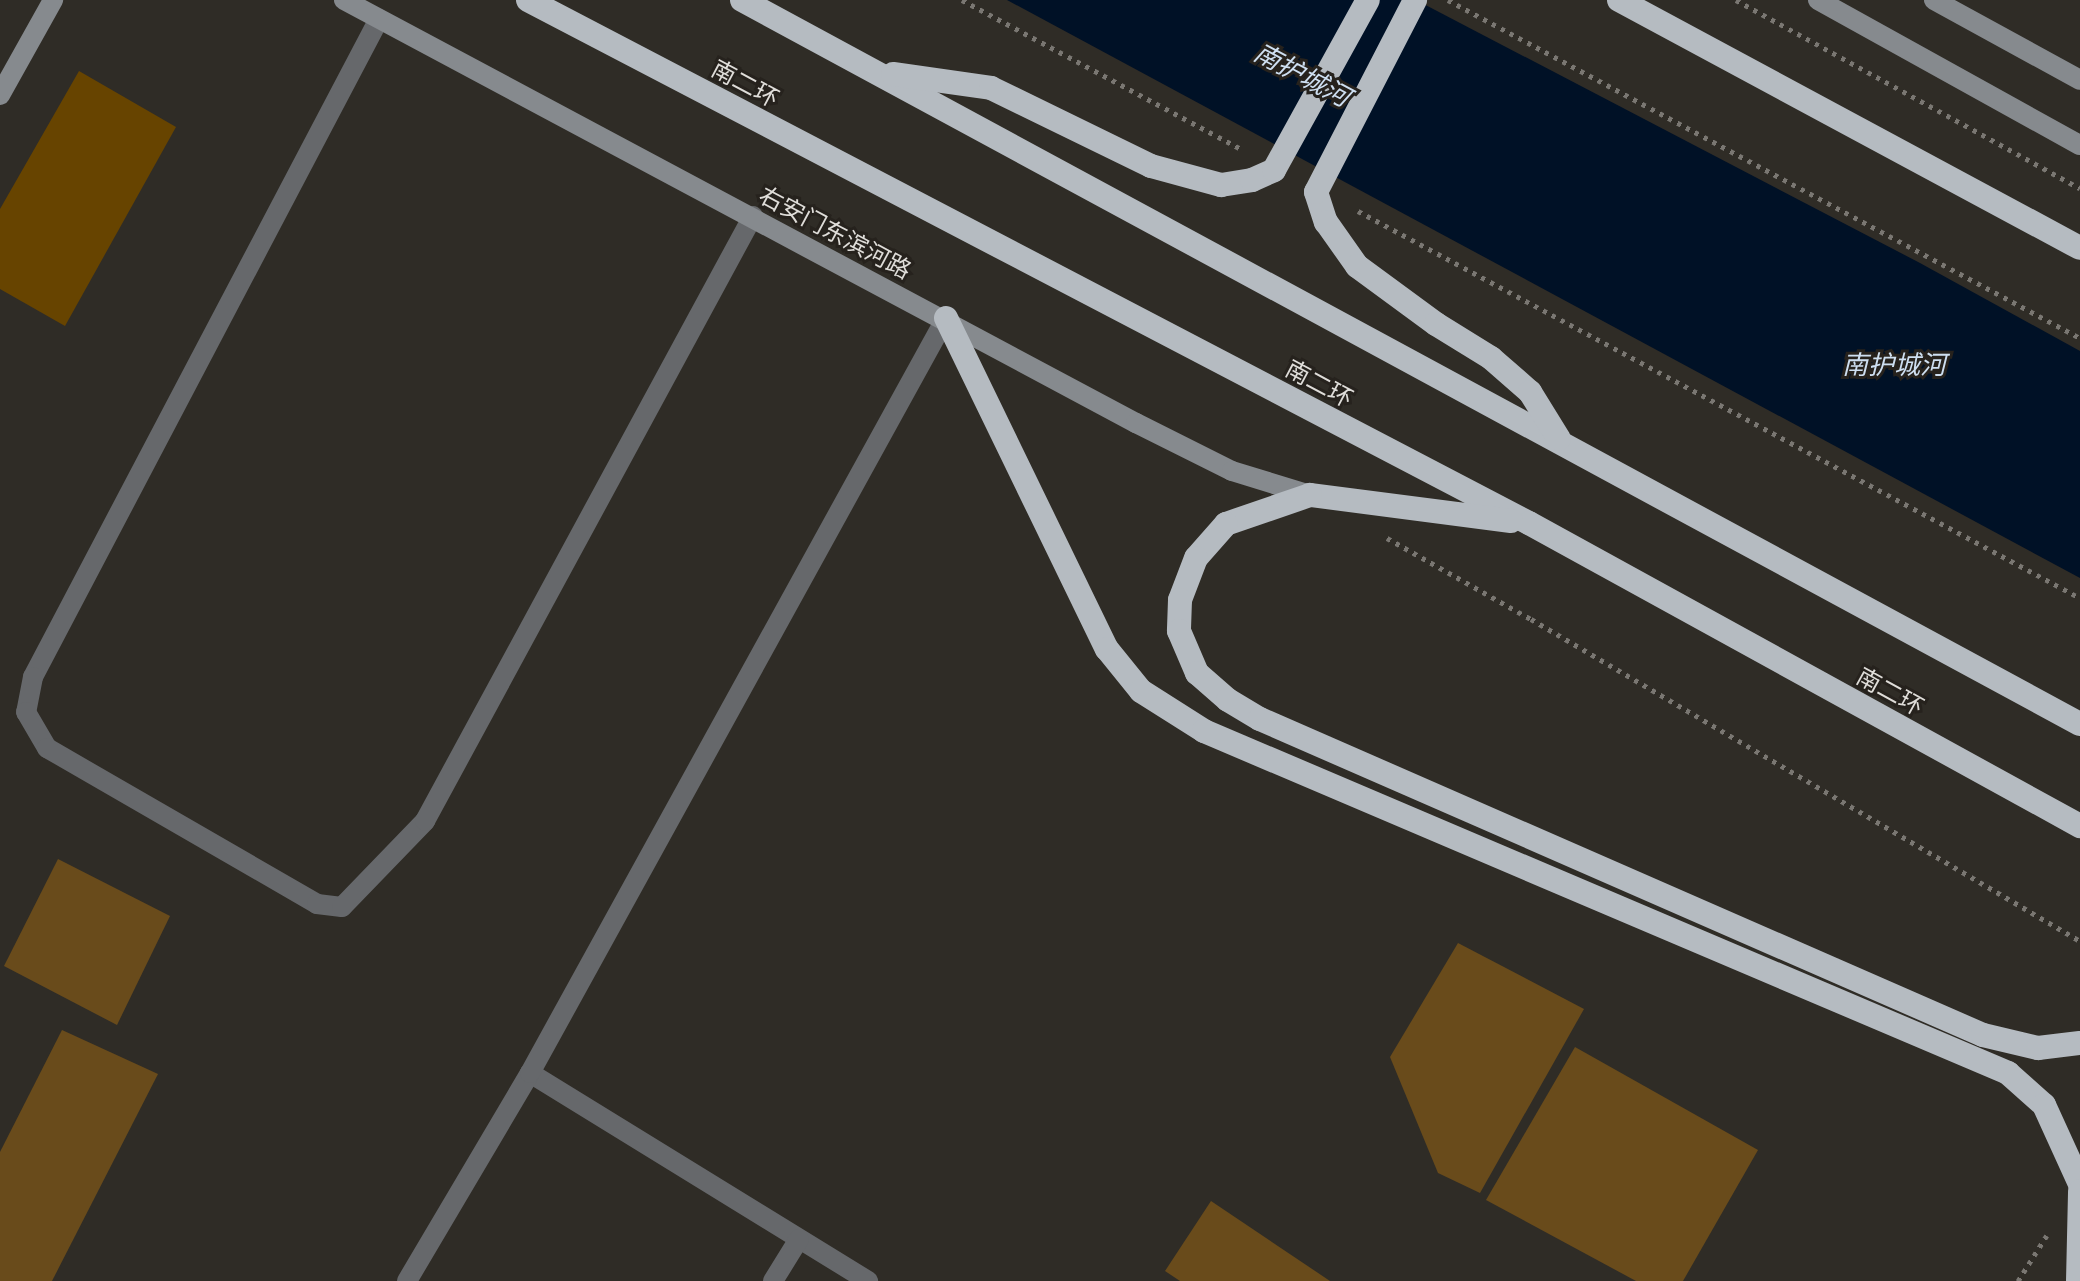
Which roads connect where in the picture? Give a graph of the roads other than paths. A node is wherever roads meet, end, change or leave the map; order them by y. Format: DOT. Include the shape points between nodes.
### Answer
graph roads {
  1 [pos="53,0"];
  2 [pos="344,0"];
  3 [pos="528,0"];
  4 [pos="742,0"];
  5 [pos="1368,0"];
  6 [pos="1415,0"];
  7 [pos="1619,0"];
  8 [pos="1818,0"];
  9 [pos="1934,0"];
  10 [pos="379,19"];
  11 [pos="875,71"];
  12 [pos="2080,80"];
  13 [pos="0,95"];
  14 [pos="2080,145"];
  15 [pos="753,216"];
  16 [pos="2080,248"];
  17 [pos="946,318"];
  18 [pos="1561,441"];
  19 [pos="1310,495"];
  20 [pos="1529,523"];
  21 [pos="2080,724"];
  22 [pos="2080,826"];
  23 [pos="2080,1043"];
  24 [pos="530,1073"];
  25 [pos="2080,1184"];
  26 [pos="2080,1191"];
  27 [pos="799,1239"];
  28 [pos="407,1281"];
  29 [pos="773,1281"];
  30 [pos="868,1281"];
  31 [pos="2079,1281"];
  1 -- 13 [label="street"];
  2 -- 10 [label="street, 右安门东滨河路"];
  3 -- 20 [label="highway, 南二环"];
  4 -- 11 [label="highway"];
  5 -- 11 [label="highway, bridge" via="1252,180 1221,185 1151,166 991,88"];
  6 -- 18 [label="highway, bridge" via="1316,192 1326,222 1357,266 1491,358 1530,392"];
  7 -- 16 [label="highway"];
  8 -- 14 [label="street"];
  9 -- 12 [label="street"];
  10 -- 15 [label="street, 右安门东滨河路"];
  10 -- 15 [label="street" via="33,677 26,712 47,748 317,904 342,907 425,821"];
  11 -- 18 [label="highway"];
  15 -- 17 [label="street, 右安门东滨河路"];
  17 -- 19 [label="street, 右安门东滨河路" via="1232,471"];
  17 -- 24 [label="street"];
  17 -- 25 [label="highway" via="1107,649 1141,691 1204,731 2008,1073 2044,1105"];
  18 -- 21 [label="highway"];
  19 -- 20 [label="highway"];
  19 -- 23 [label="highway" via="1226,524 1196,558 1180,600 1179,631 1197,673 1228,700 1260,719 1983,1035 2038,1048"];
  20 -- 22 [label="highway, 南二环"];
  24 -- 27 [label="street"];
  24 -- 28 [label="street"];
  26 -- 31 [label="highway"];
  27 -- 29 [label="street"];
  27 -- 30 [label="street"];
}
